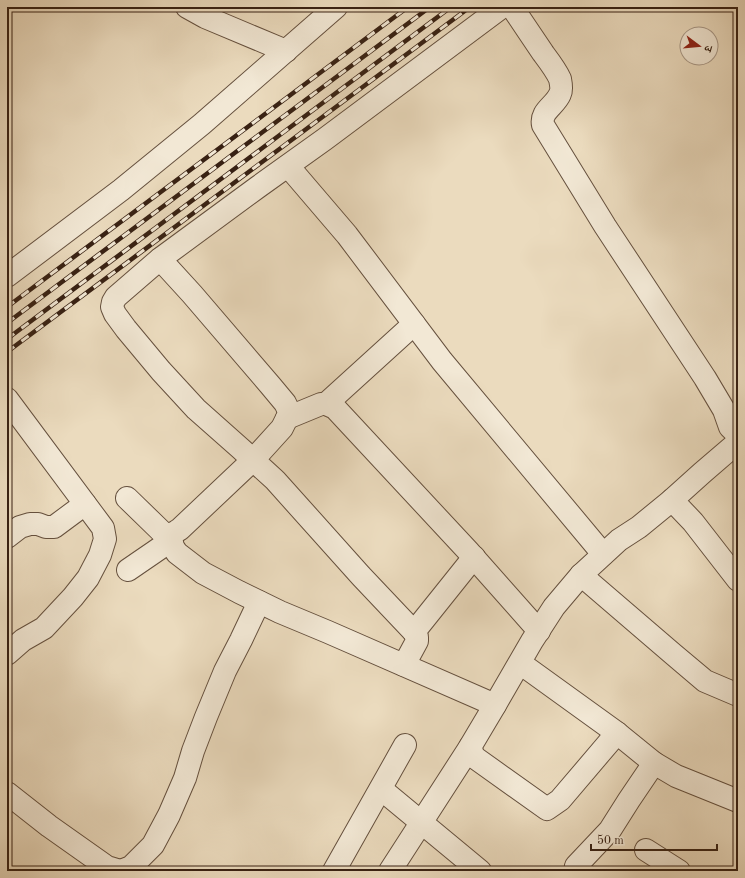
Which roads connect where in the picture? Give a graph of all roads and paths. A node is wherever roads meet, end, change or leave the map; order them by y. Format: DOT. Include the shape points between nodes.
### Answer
graph roads {
  1 [pos="187,7"];
  2 [pos="336,7"];
  3 [pos="502,7"];
  4 [pos="512,7"];
  5 [pos="286,51"];
  6 [pos="288,166"];
  7 [pos="160,260"];
  8 [pos="7,276"];
  9 [pos="414,324"];
  10 [pos="7,398"];
  11 [pos="326,404"];
  12 [pos="288,418"];
  13 [pos="738,435"];
  14 [pos="738,442"];
  15 [pos="253,460"];
  16 [pos="127,498"];
  17 [pos="672,500"];
  18 [pos="85,504"];
  19 [pos="170,534"];
  20 [pos="7,537"];
  21 [pos="603,554"];
  22 [pos="474,557"];
  23 [pos="128,570"];
  24 [pos="580,575"];
  25 [pos="738,580"];
  26 [pos="259,602"];
  27 [pos="539,631"];
  28 [pos="414,632"];
  29 [pos="7,654"];
  30 [pos="520,663"];
  31 [pos="404,665"];
  32 [pos="738,695"];
  33 [pos="495,705"];
  34 [pos="617,733"];
  35 [pos="405,745"];
  36 [pos="470,747"];
  37 [pos="654,763"];
  38 [pos="381,789"];
  39 [pos="7,792"];
  40 [pos="738,801"];
  41 [pos="421,823"];
  42 [pos="646,850"];
  43 [pos="120,871"];
  44 [pos="334,871"];
  45 [pos="390,871"];
  46 [pos="480,871"];
  47 [pos="575,871"];
  48 [pos="679,871"];
  1 -- 5 [label="street"];
  2 -- 5 [label="street"];
  3 -- 6 [label="street"];
  4 -- 13 [label="street" via="561,84 561,92 542,117 543,125 605,226 705,378 724,410 730,427"];
  5 -- 8 [label="street" via="197,129"];
  6 -- 7 [label="street"];
  6 -- 9 [label="street" via="347,235"];
  7 -- 12 [label="street" via="285,403"];
  7 -- 15 [label="street" via="116,297 112,307 115,314 196,409"];
  9 -- 11 [label="street"];
  9 -- 21 [label="street"];
  10 -- 18 [label="street"];
  11 -- 12 [label="street"];
  11 -- 22 [label="street" via="335,408"];
  12 -- 15 [label="street"];
  14 -- 17 [label="street"];
  15 -- 19 [label="street" via="180,529"];
  15 -- 28 [label="street" via="275,480"];
  16 -- 19 [label="street" via="162,532"];
  17 -- 21 [label="street"];
  17 -- 25 [label="street" via="693,522"];
  18 -- 20 [label="street" via="54,527 30,524 20,527"];
  18 -- 29 [label="street" via="103,528 105,539 97,561 73,597 44,628 23,640"];
  19 -- 23 [label="street" via="163,546"];
  19 -- 26 [label="street" via="177,553 203,573"];
  21 -- 24 [label="street"];
  22 -- 27 [label="street"];
  22 -- 28 [label="street"];
  24 -- 27 [label="street" via="554,607"];
  24 -- 32 [label="street" via="705,681"];
  26 -- 31 [label="street"];
  26 -- 43 [label="street" via="224,671 169,815 153,845 131,867"];
  27 -- 30 [label="street"];
  28 -- 31 [label="street" via="417,641"];
  30 -- 33 [label="street"];
  30 -- 34 [label="street"];
  31 -- 33 [label="street"];
  33 -- 36 [label="street"];
  34 -- 36 [label="street" via="560,800 547,809 474,757"];
  34 -- 37 [label="street"];
  35 -- 38 [label="street"];
  36 -- 41 [label="street"];
  37 -- 40 [label="street" via="676,776"];
  37 -- 47 [label="street" via="610,830 576,866"];
  38 -- 41 [label="street"];
  38 -- 44 [label="street"];
  39 -- 43 [label="street" via="107,867"];
  41 -- 45 [label="street"];
  41 -- 46 [label="street"];
  42 -- 48 [label="street"];
}
